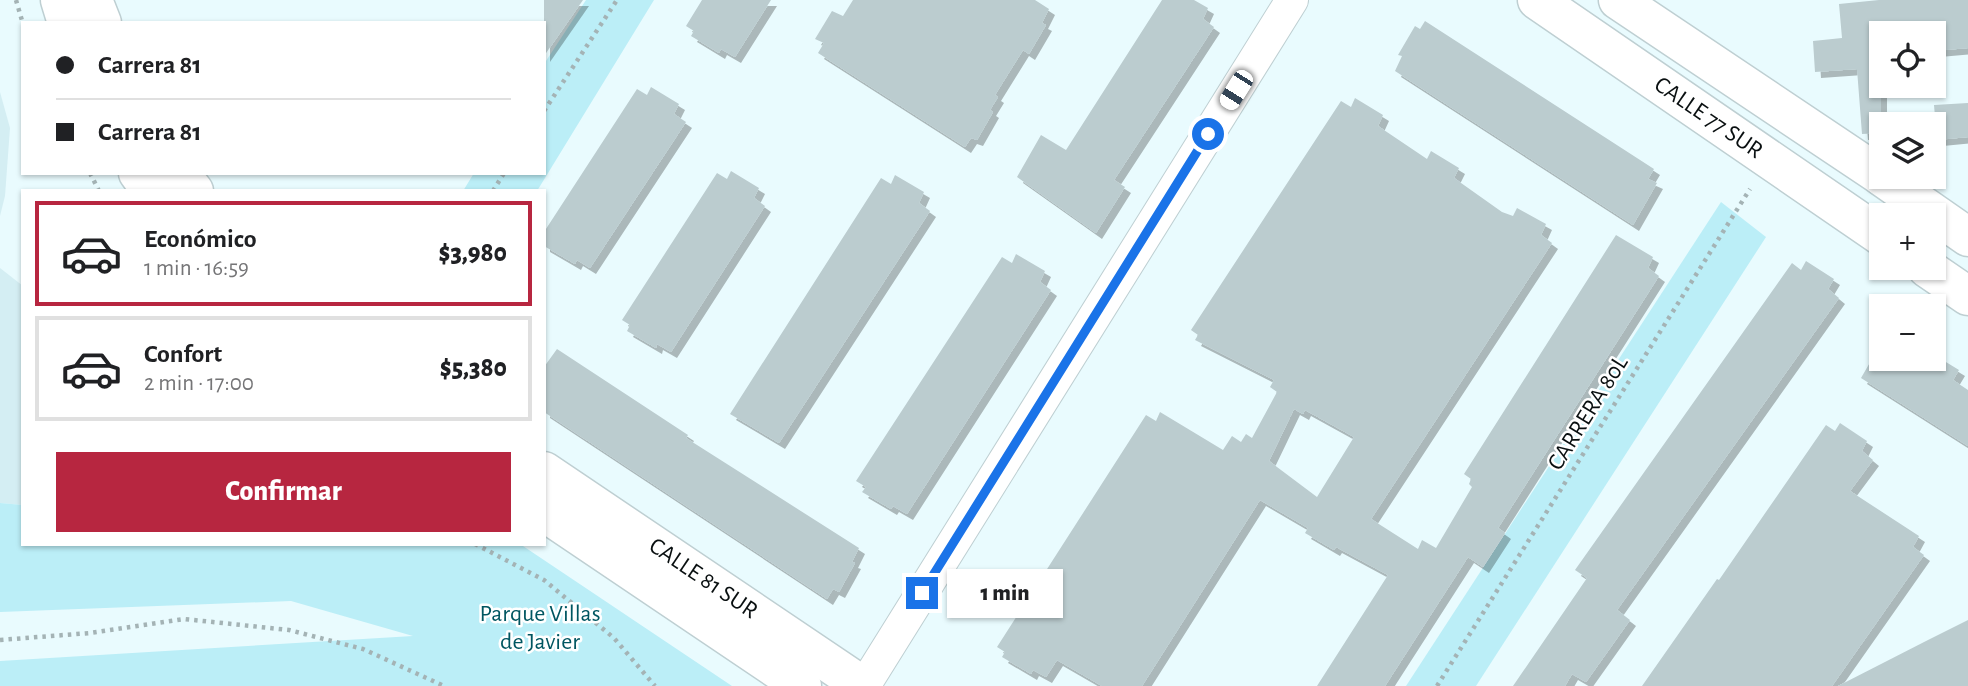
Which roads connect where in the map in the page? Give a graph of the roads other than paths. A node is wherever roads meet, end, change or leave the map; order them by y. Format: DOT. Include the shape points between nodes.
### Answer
graph roads {
  1 [pos="60,0"];
  2 [pos="93,0"];
  3 [pos="1292,0"];
  4 [pos="1537,0"];
  5 [pos="1618,0"];
  6 [pos="66,21"];
  7 [pos="101,21"];
  8 [pos="1869,168"];
  9 [pos="182,175"];
  10 [pos="192,189"];
  11 [pos="1899,189"];
  12 [pos="1869,228"];
  13 [pos="1968,237"];
  14 [pos="1945,280"];
  15 [pos="1968,296"];
  16 [pos="546,472"];
  17 [pos="546,513"];
  18 [pos="802,686"];
  19 [pos="863,686"];
  1 -- 6 [label="street"];
  2 -- 7 [label="street"];
  3 -- 19 [label="street"];
  4 -- 12 [label="street, CALLE 77 SUR"];
  5 -- 8 [label="street, CALLE 77 SUR"];
  9 -- 10 [label="street"];
  11 -- 13 [label="street, CALLE 77 SUR"];
  14 -- 15 [label="street"];
  16 -- 19 [label="street, CALLE 81 SUR"];
  17 -- 18 [label="street, CALLE 81 SUR"];
}
